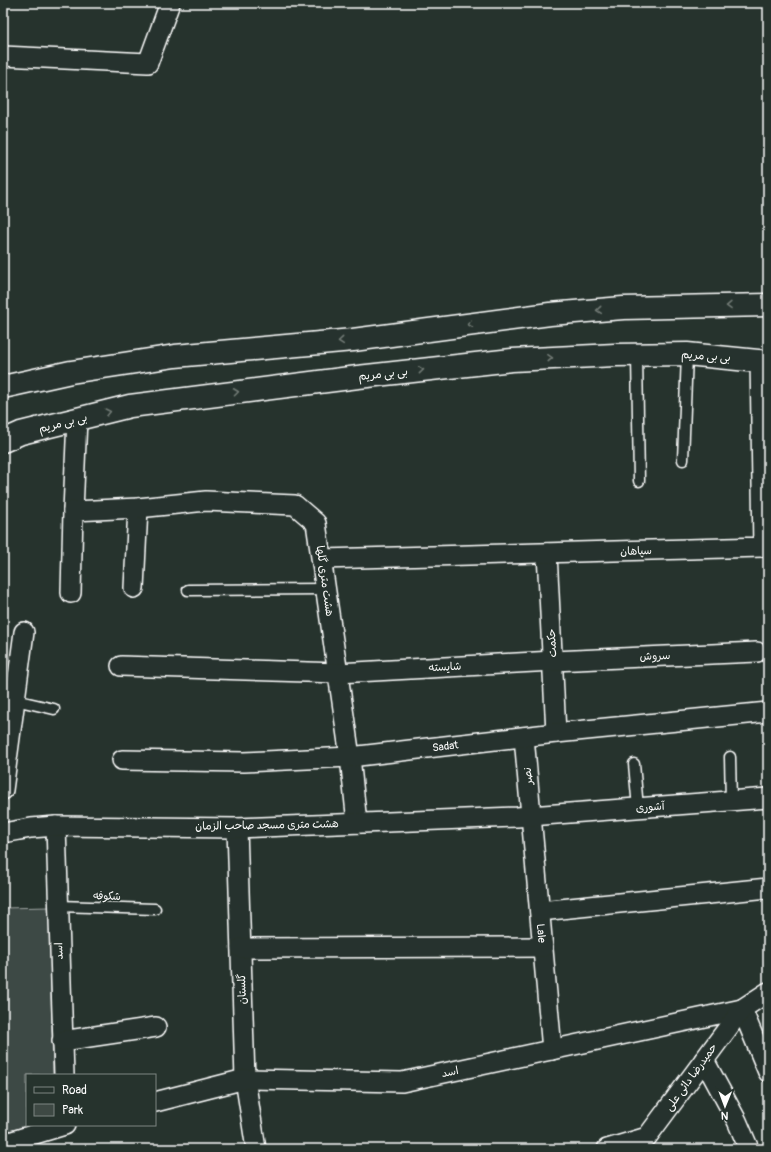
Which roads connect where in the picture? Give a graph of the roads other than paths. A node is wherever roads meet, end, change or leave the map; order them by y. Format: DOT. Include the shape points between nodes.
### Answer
graph roads {
  1 [pos="170,3"];
  2 [pos="3,56"];
  3 [pos="768,305"];
  4 [pos="687,354"];
  5 [pos="637,355"];
  6 [pos="764,361"];
  7 [pos="3,387"];
  8 [pos="77,419"];
  9 [pos="3,441"];
  10 [pos="683,460"];
  11 [pos="639,481"];
  12 [pos="138,508"];
  13 [pos="73,511"];
  14 [pos="547,554"];
  15 [pos="322,559"];
  16 [pos="134,588"];
  17 [pos="326,589"];
  18 [pos="188,590"];
  19 [pos="71,593"];
  20 [pos="24,632"];
  21 [pos="758,652"];
  22 [pos="553,661"];
  23 [pos="121,666"];
  24 [pos="338,673"];
  25 [pos="15,700"];
  26 [pos="54,709"];
  27 [pos="768,712"];
  28 [pos="556,733"];
  29 [pos="524,736"];
  30 [pos="350,756"];
  31 [pos="730,757"];
  32 [pos="122,760"];
  33 [pos="634,764"];
  34 [pos="3,790"];
  35 [pos="768,798"];
  36 [pos="731,801"];
  37 [pos="638,808"];
  38 [pos="531,816"];
  39 [pos="357,823"];
  40 [pos="56,826"];
  41 [pos="237,828"];
  42 [pos="3,834"];
  43 [pos="768,888"];
  44 [pos="58,906"];
  45 [pos="155,909"];
  46 [pos="540,911"];
  47 [pos="543,947"];
  48 [pos="241,948"];
  49 [pos="768,992"];
  50 [pos="742,1009"];
  51 [pos="156,1027"];
  52 [pos="62,1041"];
  53 [pos="552,1050"];
  54 [pos="704,1060"];
  55 [pos="768,1072"];
  56 [pos="64,1074"];
  57 [pos="245,1079"];
  58 [pos="156,1102"];
  59 [pos="61,1126"];
  60 [pos="11,1149"];
  61 [pos="256,1149"];
  62 [pos="607,1149"];
  63 [pos="748,1149"];
  1 -- 2 [label="street" via="148,63"];
  3 -- 7 [label="street, one-way" via="623,308 550,314 353,340 175,356 71,372"];
  4 -- 5 [label="street, بی بی مریم"];
  4 -- 6 [label="street, بی بی مریم"];
  4 -- 10 [label="lane"];
  8 -- 5 [label="street, بی بی مریم, one-way" via="130,406 358,377 512,360"];
  5 -- 11 [label="lane"];
  6 -- 14 [label="street, سپاهان" via="763,547"];
  8 -- 9 [label="street, بی بی مریم" via="21,433"];
  8 -- 13 [label="street"];
  12 -- 13 [label="street, هشت متری گلها"];
  12 -- 15 [label="street, هشت متری گلها" via="206,501 295,505 316,523"];
  12 -- 16 [label="street"];
  13 -- 19 [label="street"];
  14 -- 15 [label="street, سپاهان"];
  14 -- 22 [label="street, حکمت"];
  15 -- 17 [label="street, هشت متری گلها"];
  17 -- 18 [label="lane"];
  17 -- 24 [label="street, هشت متری گلها"];
  20 -- 25 [label="street"];
  21 -- 22 [label="street, سروش"];
  22 -- 24 [label="street, شایسته"];
  22 -- 28 [label="street, حکمت"];
  23 -- 24 [label="street, شایسته"];
  24 -- 30 [label="street, هشت متری گلها"];
  25 -- 26 [label="lane"];
  25 -- 34 [label="street"];
  27 -- 28 [label="street, Sadat"];
  28 -- 29 [label="street, Sadat"];
  29 -- 30 [label="street, Sadat"];
  29 -- 38 [label="street, نصر"];
  30 -- 32 [label="street, Sadat" via="244,762"];
  30 -- 39 [label="street, هشت متری گلها"];
  31 -- 36 [label="lane"];
  33 -- 37 [label="lane"];
  35 -- 36 [label="street, آشوری"];
  36 -- 37 [label="street, آشوری"];
  37 -- 38 [label="street, آشوری"];
  38 -- 39 [label="street, هشت متری مسجد صاحب الزمان"];
  38 -- 46 [label="street, Lale"];
  39 -- 41 [label="street, هشت متری مسجد صاحب الزمان"];
  40 -- 41 [label="street, هشت متری مسجد صاحب الزمان"];
  40 -- 42 [label="street, هشت متری مسجد صاحب الزمان"];
  40 -- 44 [label="street, اسد"];
  41 -- 48 [label="street, گلستان"];
  43 -- 46 [label="street"];
  44 -- 45 [label="lane, شکوفه"];
  44 -- 52 [label="street, اسد"];
  46 -- 47 [label="street, Lale"];
  47 -- 48 [label="street"];
  47 -- 53 [label="street, Lale"];
  48 -- 57 [label="street, گلستان"];
  49 -- 50 [label="street, حمیدرضا دائی علی"];
  50 -- 53 [label="street, اسد"];
  50 -- 54 [label="street, حمیدرضا دائی علی"];
  50 -- 55 [label="street"];
  51 -- 52 [label="street"];
  52 -- 56 [label="street, اسد"];
  53 -- 57 [label="street, اسد" via="402,1082"];
  54 -- 62 [label="street, حمیدرضا دائی علی" via="647,1137"];
  54 -- 63 [label="street" via="737,1121"];
  57 -- 58 [label="street, اسد"];
  57 -- 61 [label="street, گلستان"];
  59 -- 60 [label="street" via="9,1142"];
}
